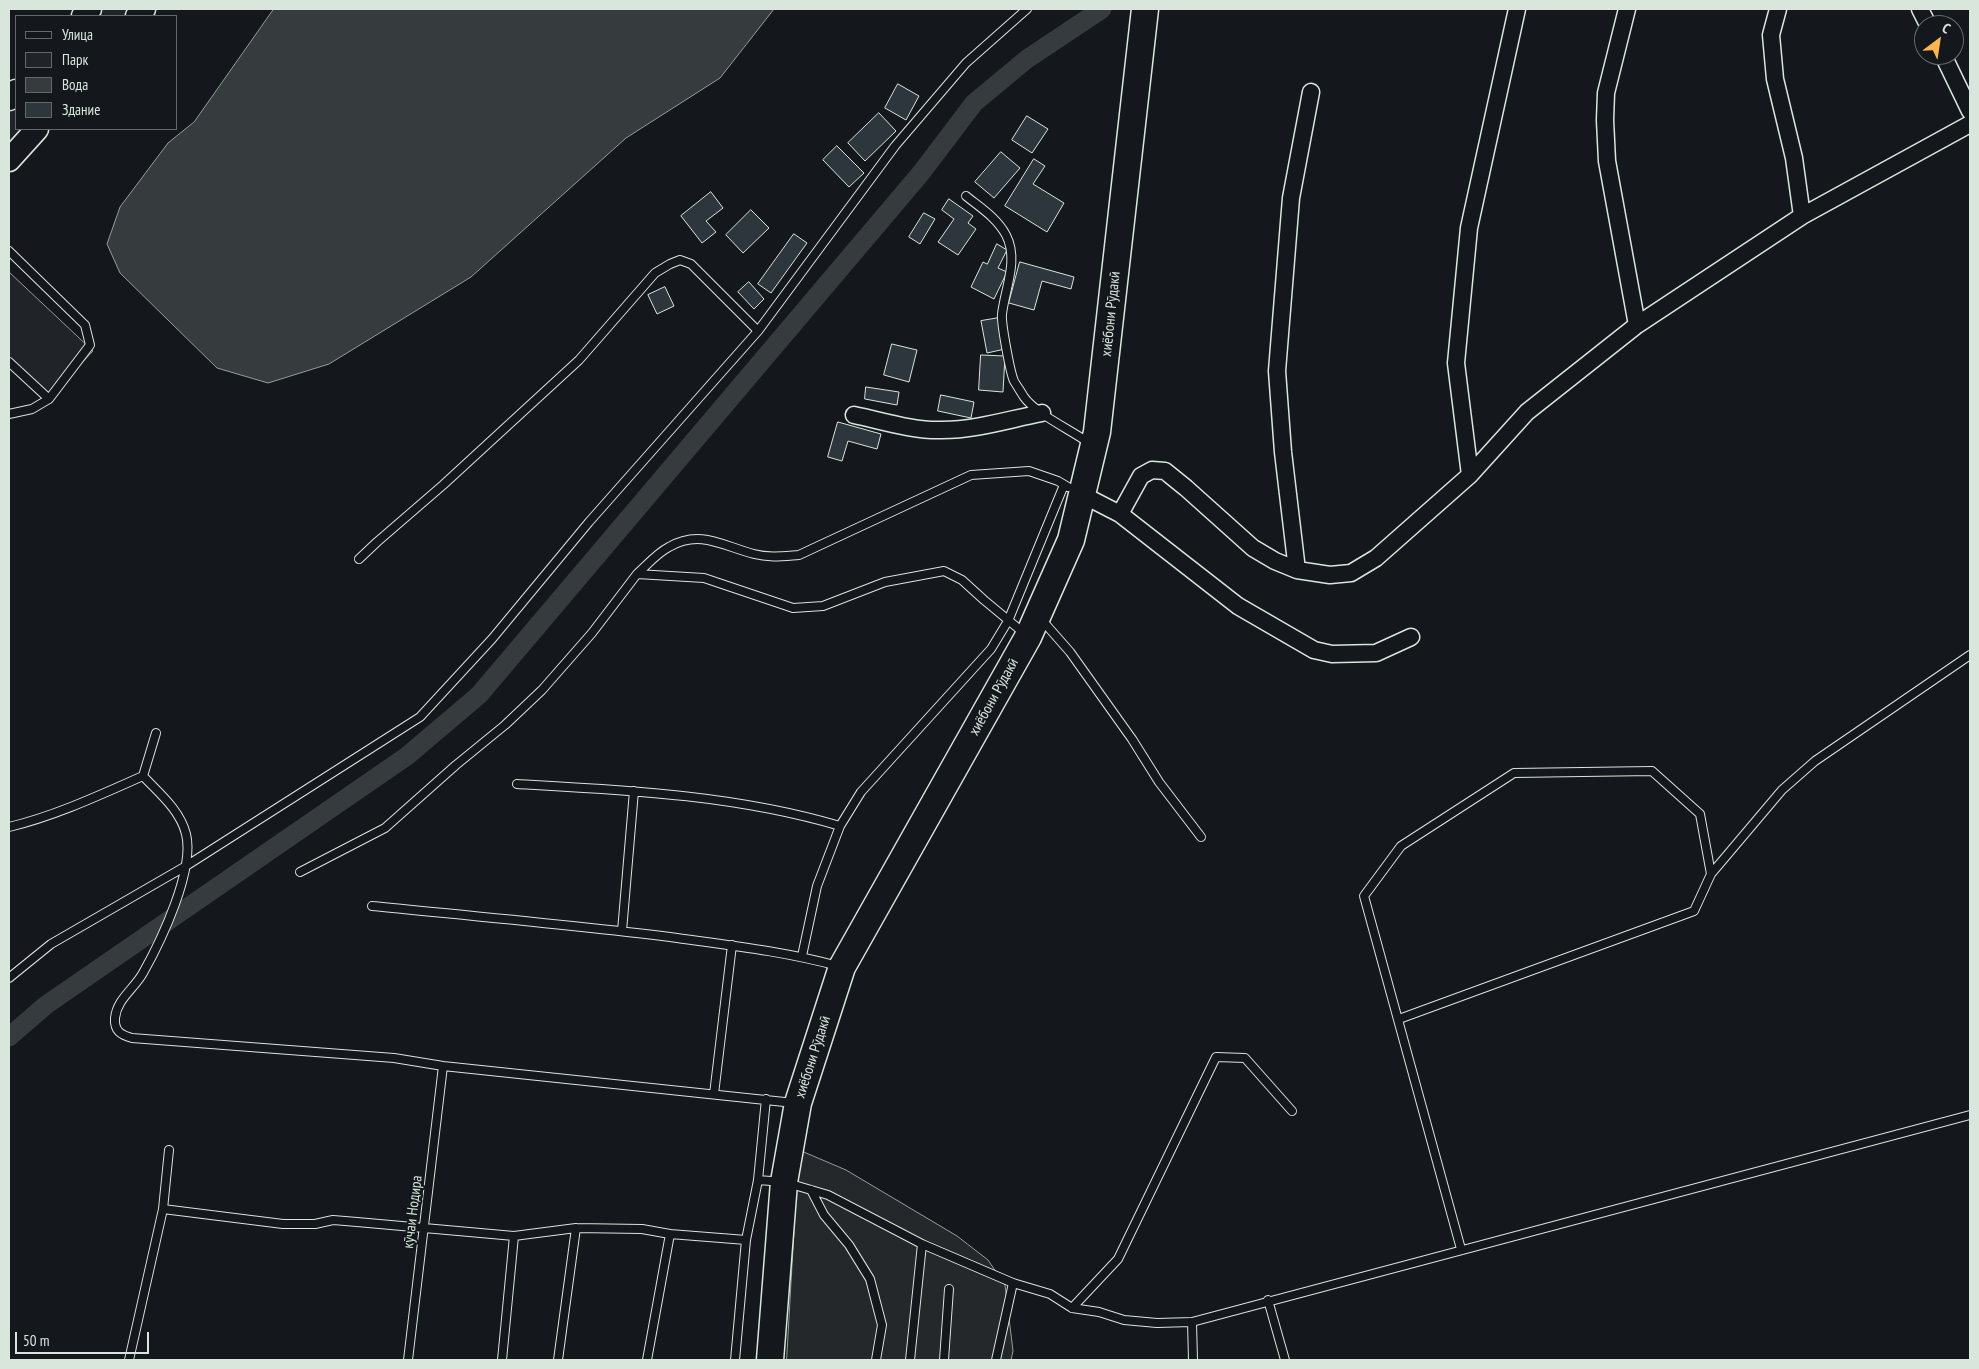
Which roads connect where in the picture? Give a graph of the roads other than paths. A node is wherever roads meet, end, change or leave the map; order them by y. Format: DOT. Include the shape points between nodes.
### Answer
graph roads {
  1 [pos="1027,9"];
  2 [pos="1145,9"];
  3 [pos="1517,9"];
  4 [pos="1628,9"];
  5 [pos="1778,9"];
  6 [pos="1948,65"];
  7 [pos="1311,92"];
  8 [pos="1970,111"];
  9 [pos="1970,124"];
  10 [pos="36,130"];
  11 [pos="9,160"];
  12 [pos="966,196"];
  13 [pos="1802,216"];
  14 [pos="9,251"];
  15 [pos="1637,325"];
  16 [pos="758,331"];
  17 [pos="9,362"];
  18 [pos="49,399"];
  19 [pos="1042,413"];
  20 [pos="9,414"];
  21 [pos="854,415"];
  22 [pos="1094,448"];
  23 [pos="1470,475"];
  24 [pos="1074,490"];
  25 [pos="1120,514"];
  26 [pos="359,559"];
  27 [pos="1297,570"];
  28 [pos="637,574"];
  29 [pos="1025,624"];
  30 [pos="1411,637"];
  31 [pos="1970,655"];
  32 [pos="156,733"];
  33 [pos="143,776"];
  34 [pos="517,784"];
  35 [pos="634,791"];
  36 [pos="840,826"];
  37 [pos="9,827"];
  38 [pos="1201,837"];
  39 [pos="186,866"];
  40 [pos="300,872"];
  41 [pos="1711,874"];
  42 [pos="372,906"];
  43 [pos="622,931"];
  44 [pos="732,945"];
  45 [pos="802,956"];
  46 [pos="842,967"];
  47 [pos="9,978"];
  48 [pos="1399,1019"];
  49 [pos="443,1066"];
  50 [pos="714,1094"];
  51 [pos="766,1099"];
  52 [pos="798,1103"];
  53 [pos="1292,1111"];
  54 [pos="1970,1115"];
  55 [pos="169,1150"];
  56 [pos="758,1180"];
  57 [pos="784,1182"];
  58 [pos="811,1190"];
  59 [pos="163,1208"];
  60 [pos="576,1228"];
  61 [pos="425,1229"];
  62 [pos="670,1234"];
  63 [pos="514,1236"];
  64 [pos="746,1240"];
  65 [pos="922,1244"];
  66 [pos="1461,1249"];
  67 [pos="1013,1283"];
  68 [pos="949,1289"];
  69 [pos="1268,1300"];
  70 [pos="1072,1308"];
  71 [pos="1192,1322"];
  72 [pos="128,1360"];
  73 [pos="408,1360"];
  74 [pos="502,1360"];
  75 [pos="558,1360"];
  76 [pos="647,1360"];
  77 [pos="735,1360"];
  78 [pos="770,1360"];
  79 [pos="876,1360"];
  80 [pos="910,1360"];
  81 [pos="944,1360"];
  82 [pos="996,1360"];
  83 [pos="1193,1360"];
  84 [pos="1286,1360"];
  1 -- 16 [label="lane" via="966,63 895,146"];
  2 -- 22 [label="highway, хиёбони Рӯдакӣ"];
  3 -- 23 [label="street" via="1469,228 1456,363"];
  4 -- 15 [label="street" via="1606,92 1605,120 1607,161"];
  5 -- 13 [label="street" via="1771,35 1775,79 1794,158"];
  6 -- 8 [label="street"];
  7 -- 27 [label="street" via="1292,198 1277,371"];
  9 -- 13 [label="street"];
  10 -- 11 [label="main road"];
  12 -- 19 [label="lane" via="996,220 1007,236 1012,251 1011,267 1002,316 1013,380 1025,399"];
  13 -- 15 [label="street"];
  14 -- 18 [label="lane" via="85,325 90,345"];
  15 -- 23 [label="street" via="1528,412"];
  16 -- 26 [label="lane" via="691,264 680,260 670,264 655,273 579,360"];
  16 -- 39 [label="lane" via="589,522 492,639 420,716"];
  17 -- 18 [label="lane"];
  18 -- 20 [label="lane" via="32,410"];
  19 -- 21 [label="street" via="942,430"];
  19 -- 22 [label="lane"];
  22 -- 24 [label="highway, хиёбони Рӯдакӣ"];
  23 -- 27 [label="street" via="1376,558 1351,573 1330,575"];
  24 -- 25 [label="street"];
  24 -- 28 [label="lane" via="1029,471 971,475 800,555 771,557 704,538 685,539 668,547"];
  24 -- 29 [label="highway, хиёбони Рӯдакӣ" via="1071,540"];
  25 -- 27 [label="street" via="1141,476 1152,470 1165,472 1254,548"];
  25 -- 30 [label="street" via="1238,606 1314,650 1332,654 1376,654"];
  28 -- 29 [label="lane" via="704,578 793,608 823,606 884,582 944,571"];
  28 -- 40 [label="lane" via="592,633 542,690 505,725 385,828"];
  29 -- 36 [label="lane" via="991,649 861,792"];
  29 -- 38 [label="lane" via="1070,652"];
  29 -- 46 [label="highway, хиёбони Рӯдакӣ"];
  31 -- 41 [label="lane" via="1815,761 1782,790"];
  32 -- 33 [label="lane"];
  33 -- 37 [label="lane" via="91,799"];
  33 -- 39 [label="lane" via="171,805 186,834"];
  34 -- 35 [label="lane"];
  35 -- 36 [label="lane" via="801,814"];
  35 -- 43 [label="lane"];
  36 -- 45 [label="lane" via="817,886"];
  39 -- 47 [label="lane" via="51,944"];
  39 -- 49 [label="lane" via="164,928 142,975 118,1005 115,1027 122,1035 266,1050 394,1058"];
  41 -- 48 [label="lane" via="1694,911"];
  41 -- 48 [label="lane" via="1700,814 1652,771 1514,773 1402,846 1364,896"];
  42 -- 43 [label="lane"];
  43 -- 44 [label="lane"];
  44 -- 45 [label="lane"];
  44 -- 50 [label="lane"];
  45 -- 46 [label="lane"];
  46 -- 52 [label="highway, хиёбони Рӯдакӣ"];
  48 -- 66 [label="lane"];
  49 -- 50 [label="lane"];
  49 -- 61 [label="lane, кӯчаи Нодира"];
  50 -- 51 [label="lane"];
  51 -- 52 [label="lane"];
  51 -- 56 [label="lane"];
  52 -- 57 [label="highway, хиёбони Рӯдакӣ"];
  53 -- 70 [label="lane" via="1245,1058 1216,1057 1118,1259"];
  54 -- 66 [label="lane"];
  55 -- 59 [label="lane"];
  56 -- 57 [label="lane"];
  56 -- 64 [label="lane"];
  57 -- 58 [label="lane"];
  57 -- 78 [label="highway, хиёбони Рӯдакӣ"];
  58 -- 65 [label="lane" via="828,1195"];
  58 -- 79 [label="lane" via="824,1215 849,1245 870,1279 882,1325"];
  59 -- 61 [label="lane" via="283,1224 315,1224 333,1220"];
  59 -- 72 [label="lane"];
  60 -- 62 [label="lane" via="642,1229"];
  60 -- 63 [label="lane"];
  60 -- 75 [label="lane"];
  61 -- 63 [label="lane"];
  61 -- 73 [label="lane, кӯчаи Нодира"];
  62 -- 64 [label="lane"];
  62 -- 76 [label="lane"];
  63 -- 74 [label="lane"];
  64 -- 77 [label="lane"];
  65 -- 67 [label="lane"];
  65 -- 80 [label="lane"];
  66 -- 69 [label="lane"];
  67 -- 70 [label="lane" via="1050,1294"];
  67 -- 82 [label="lane"];
  68 -- 81 [label="lane"];
  69 -- 71 [label="lane"];
  69 -- 84 [label="lane"];
  70 -- 71 [label="lane" via="1124,1320"];
  71 -- 83 [label="lane"];
}
